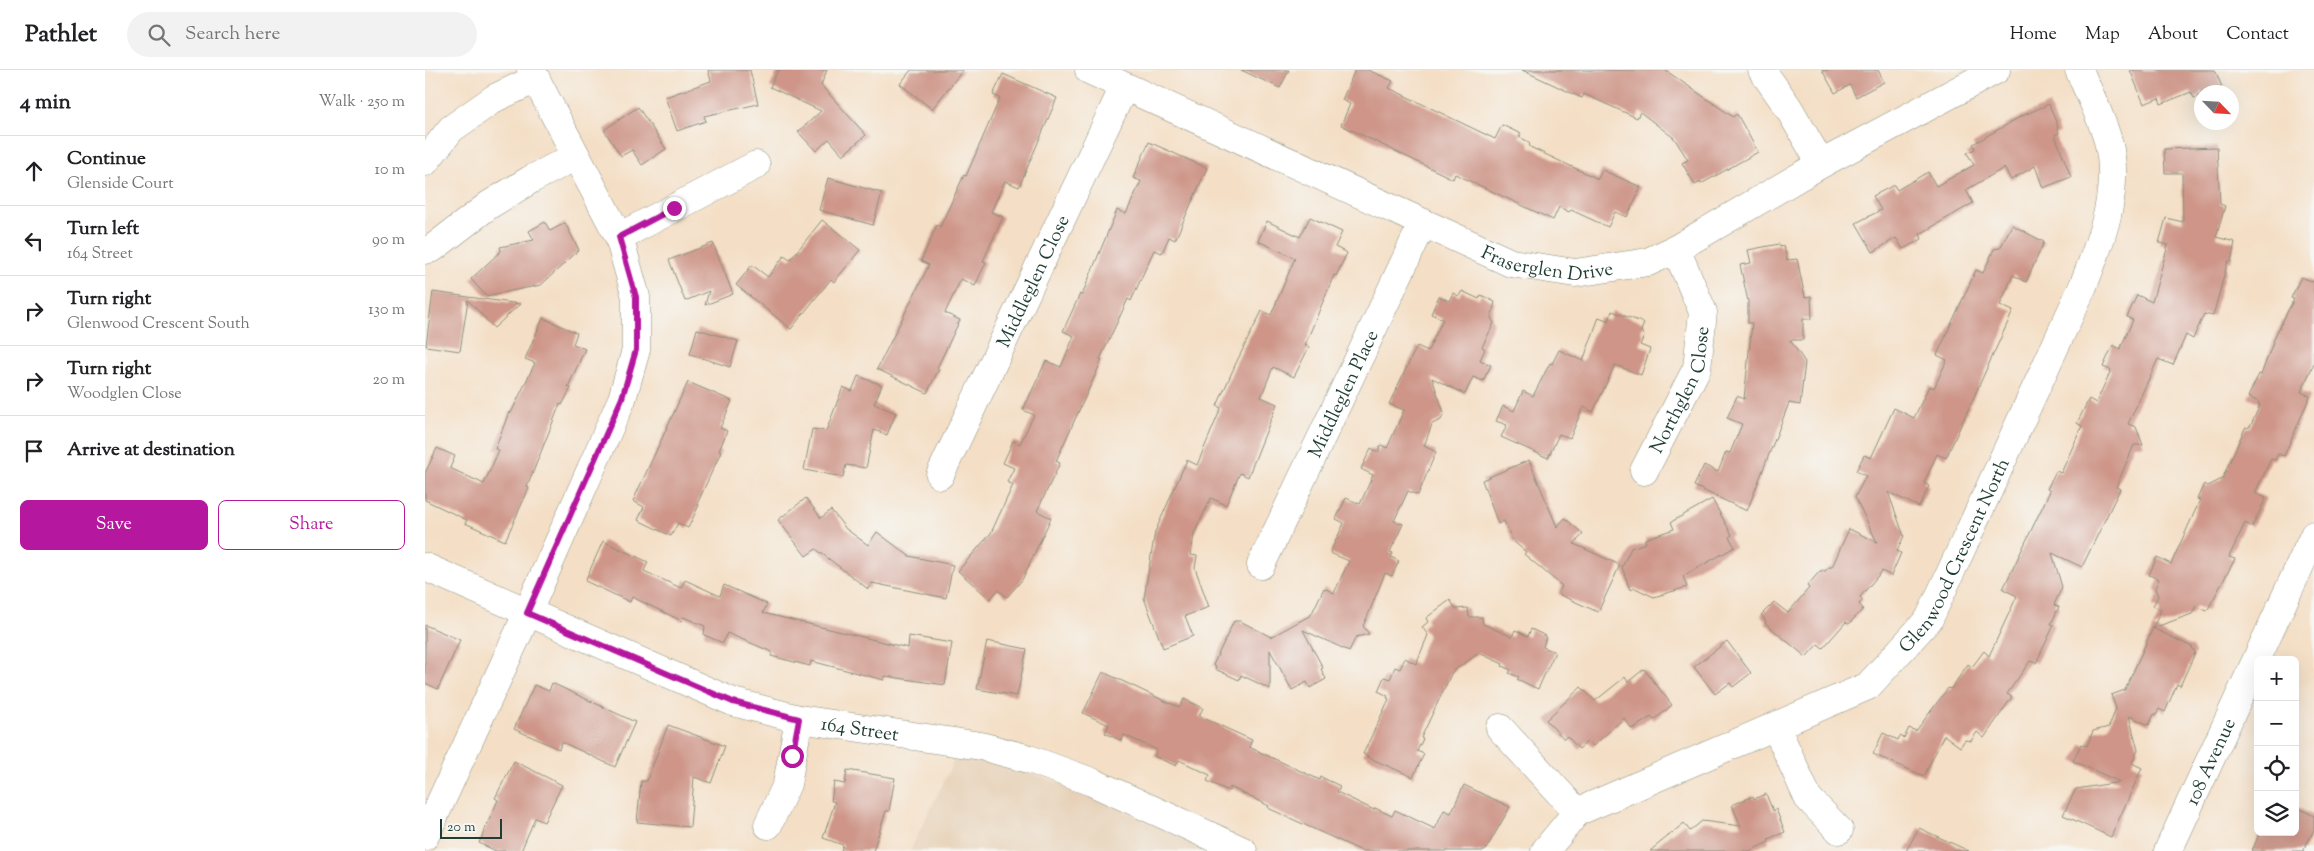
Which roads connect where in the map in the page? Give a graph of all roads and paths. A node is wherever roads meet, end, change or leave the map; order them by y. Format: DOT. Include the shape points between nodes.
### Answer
graph roads {
  1 [pos="1089,70"];
  2 [pos="1762,70"];
  3 [pos="1996,70"];
  4 [pos="2079,70"];
  5 [pos="533,74"];
  6 [pos="1124,87"];
  7 [pos="576,156"];
  8 [pos="425,162"];
  9 [pos="1821,164"];
  10 [pos="755,165"];
  11 [pos="1423,223"];
  12 [pos="619,237"];
  13 [pos="1676,249"];
  14 [pos="425,250"];
  15 [pos="1645,471"];
  16 [pos="940,475"];
  17 [pos="2314,535"];
  18 [pos="1261,564"];
  19 [pos="425,567"];
  20 [pos="527,613"];
  21 [pos="799,719"];
  22 [pos="1500,728"];
  23 [pos="1775,728"];
  24 [pos="1577,812"];
  25 [pos="768,825"];
  26 [pos="1839,830"];
  27 [pos="425,836"];
  28 [pos="1243,851"];
  29 [pos="1545,851"];
  30 [pos="2168,851"];
  1 -- 6 [label="street, Fraserglen Drive"];
  2 -- 9 [label="street"];
  3 -- 9 [label="street, Fraserglen Drive"];
  4 -- 23 [label="street, Glenwood Crescent North" via="2097,110 2113,172 2103,230 2083,286 1929,620 1868,686"];
  5 -- 7 [label="street"];
  5 -- 8 [label="street" via="451,129"];
  6 -- 11 [label="street, Fraserglen Drive"];
  6 -- 16 [label="street, Middleglen Close"];
  7 -- 12 [label="street"];
  7 -- 14 [label="street" via="489,205 433,248"];
  9 -- 13 [label="street, Fraserglen Drive"];
  10 -- 12 [label="street"];
  11 -- 13 [label="street, Fraserglen Drive" via="1511,263 1575,273 1648,262"];
  11 -- 18 [label="street, Middleglen Place"];
  12 -- 20 [label="street" via="636,297 636,350 622,398"];
  13 -- 15 [label="street, Northglen Close" via="1703,312 1697,368"];
  17 -- 30 [label="street, 108 Avenue"];
  19 -- 20 [label="street, 164 Street"];
  20 -- 21 [label="street, 164 Street" via="733,702"];
  20 -- 27 [label="street"];
  21 -- 25 [label="street" via="787,784"];
  21 -- 28 [label="street, 164 Street" via="981,746 1029,758 1092,782"];
  22 -- 24 [label="street"];
  23 -- 24 [label="street, Glenwood Crescent North"];
  23 -- 26 [label="street" via="1808,798"];
  24 -- 29 [label="street, Glenwood Crescent North"];
}
